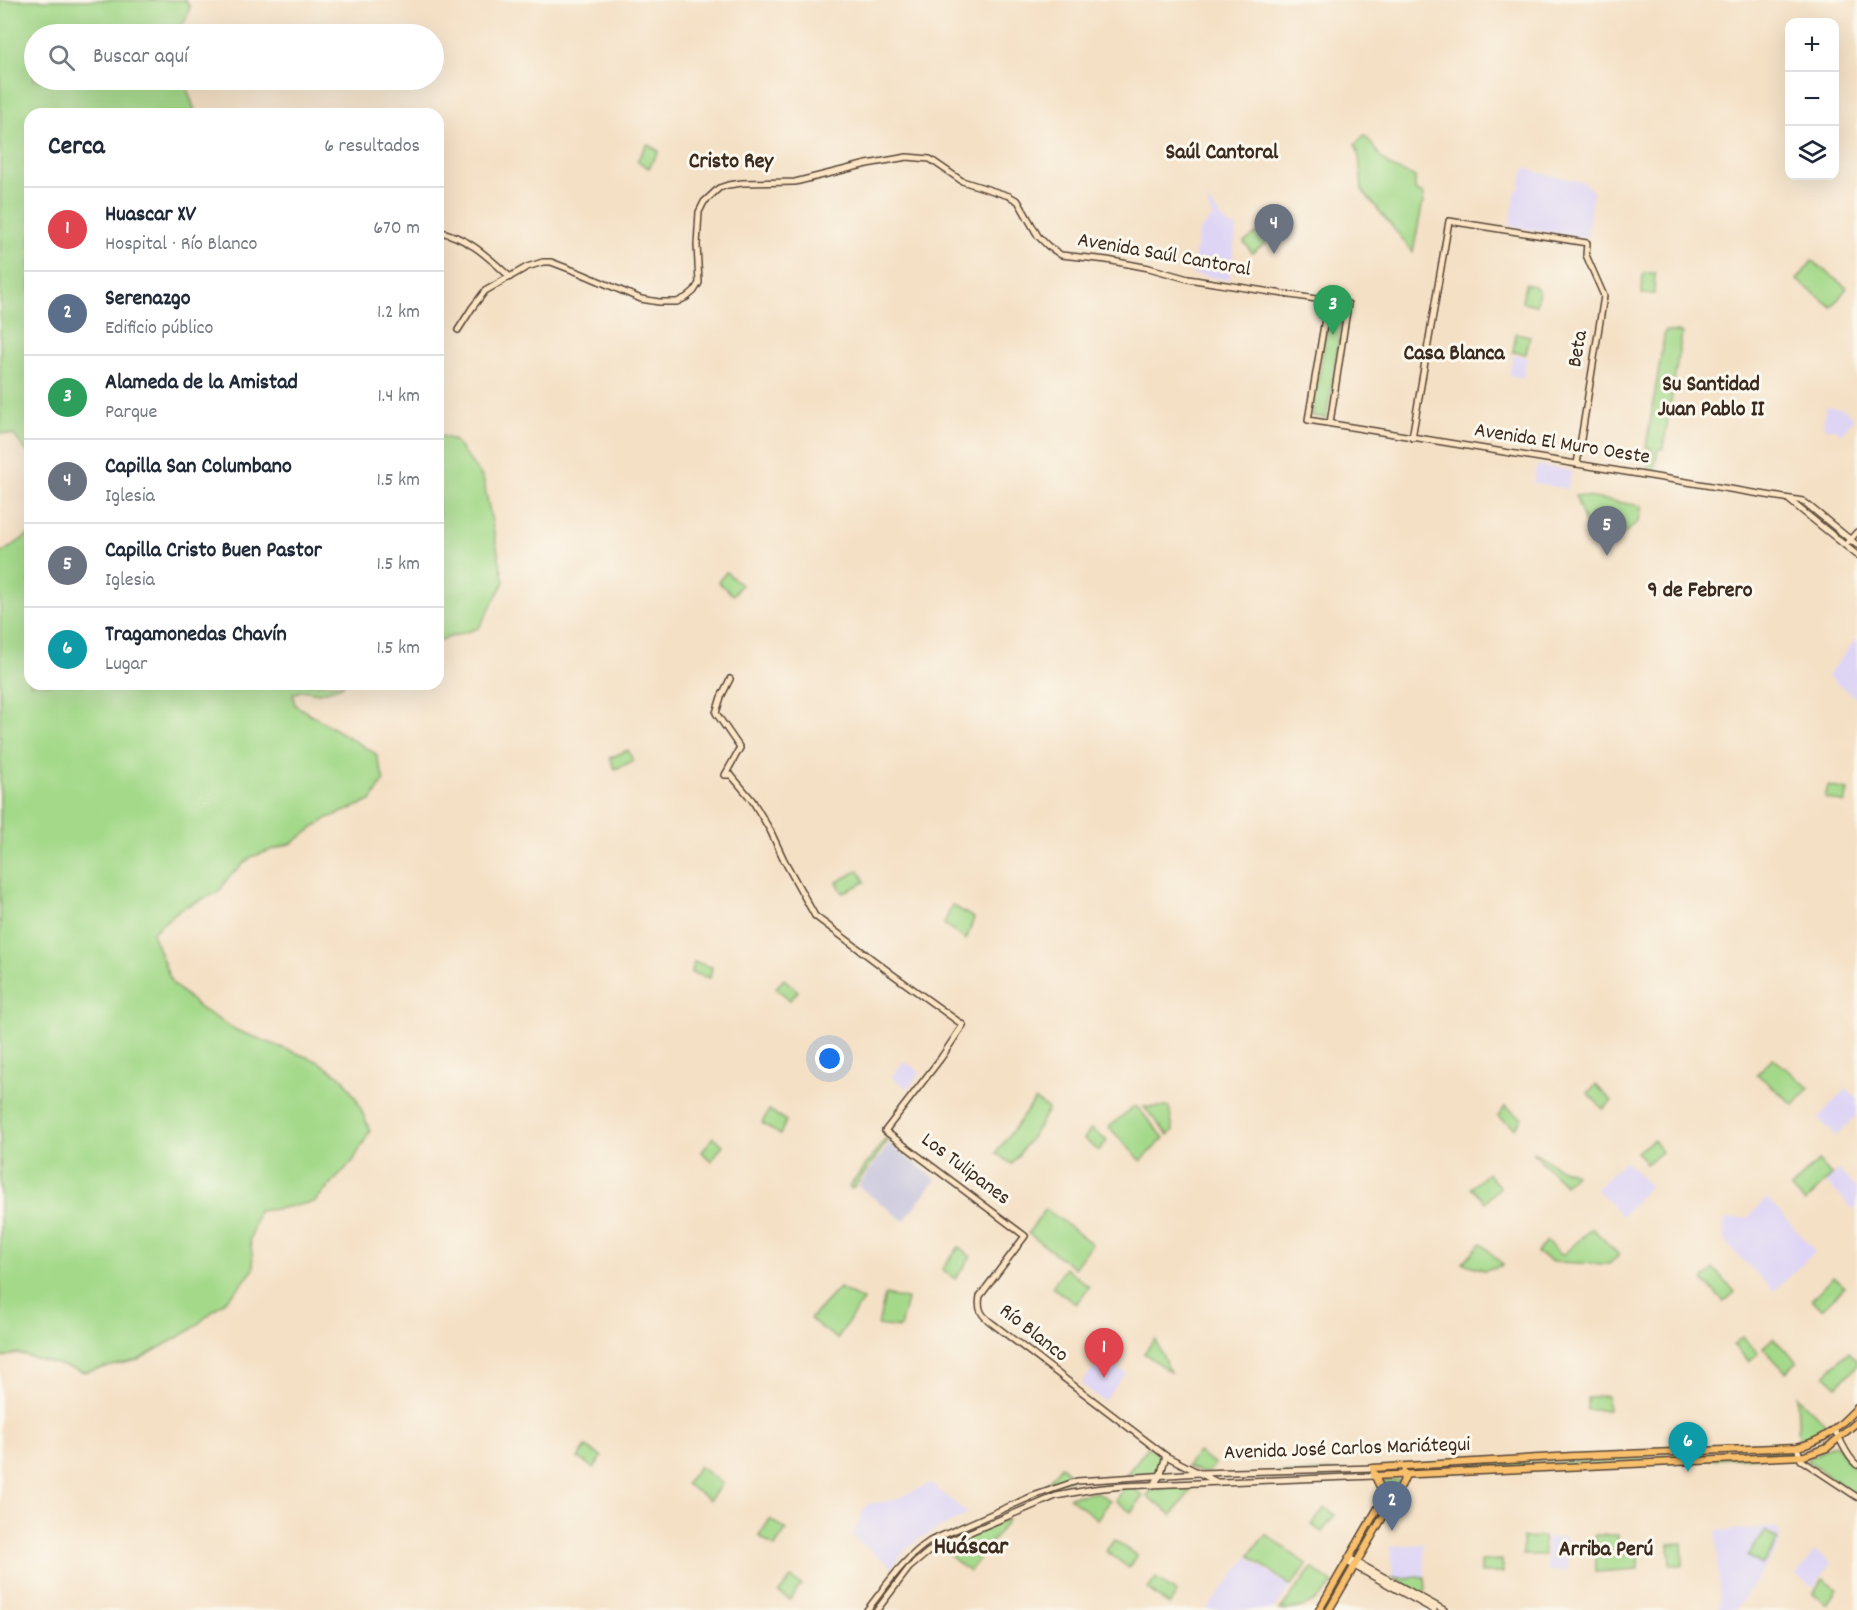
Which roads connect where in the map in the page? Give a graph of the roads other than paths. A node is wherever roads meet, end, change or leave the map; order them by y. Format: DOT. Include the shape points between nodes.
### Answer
graph roads {
  1 [pos="444,232"];
  2 [pos="510,277"];
  3 [pos="1328,301"];
  4 [pos="458,330"];
  5 [pos="1330,423"];
  6 [pos="1412,438"];
  7 [pos="1577,464"];
  8 [pos="1787,499"];
  9 [pos="1857,531"];
  10 [pos="1850,540"];
  11 [pos="1845,546"];
  12 [pos="1856,549"];
  13 [pos="730,679"];
  14 [pos="980,1296"];
  15 [pos="1857,1408"];
  16 [pos="1857,1422"];
  17 [pos="1834,1430"];
  18 [pos="1840,1438"];
  19 [pos="1797,1447"];
  20 [pos="1651,1454"];
  21 [pos="1166,1456"];
  22 [pos="1800,1457"];
  23 [pos="1652,1464"];
  24 [pos="1857,1465"];
  25 [pos="1402,1466"];
  26 [pos="1373,1468"];
  27 [pos="1198,1473"];
  28 [pos="1406,1475"];
  29 [pos="1160,1476"];
  30 [pos="1374,1476"];
  31 [pos="1217,1482"];
  32 [pos="1154,1485"];
  33 [pos="1054,1488"];
  34 [pos="1056,1496"];
  35 [pos="1857,1497"];
  36 [pos="1017,1503"];
  37 [pos="1020,1510"];
  38 [pos="1348,1560"];
  39 [pos="1355,1564"];
  40 [pos="867,1610"];
  41 [pos="877,1610"];
  42 [pos="1320,1610"];
  43 [pos="1329,1610"];
  44 [pos="1434,1610"];
  45 [pos="1444,1610"];
  1 -- 2 [label="street" via="473,244"];
  2 -- 3 [label="street, Avenida Saúl Cantoral" via="527,267 551,262 641,299 677,302 699,283 699,212 719,188 742,183 795,182 907,157 930,159 962,181 1018,201 1038,236 1061,255"];
  2 -- 4 [label="street" via="485,291"];
  3 -- 5 [label="street, Avenida Saúl Cantoral" via="1348,304"];
  3 -- 5 [label="street, Avenida El Muro Oeste" via="1308,420"];
  5 -- 6 [label="street, Avenida El Muro Oeste"];
  6 -- 7 [label="street, Avenida El Muro Oeste"];
  6 -- 7 [label="street, Beta" via="1449,221 1587,243 1586,255 1604,296"];
  7 -- 8 [label="street, Avenida El Muro Oeste"];
  8 -- 10 [label="street, Avenida El Muro Oeste" via="1807,503"];
  8 -- 11 [label="street, Avenida El Muro Oeste"];
  9 -- 10 [label="street"];
  10 -- 11 [label="street"];
  10 -- 12 [label="street, Avenida El Muro Oeste"];
  11 -- 12 [label="street, Avenida El Muro Oeste"];
  13 -- 14 [label="street, Los Tulipanes" via="716,713 740,748 725,775 731,775 752,800 815,916 963,1025 885,1131 1025,1236"];
  14 -- 21 [label="street, Río Blanco" via="978,1305 988,1321"];
  15 -- 17 [label="main road, Avenida José Carlos Mariátegui"];
  16 -- 18 [label="main road, Avenida José Carlos Mariátegui"];
  17 -- 18 [label="street"];
  17 -- 19 [label="main road, Avenida José Carlos Mariátegui" via="1818,1441"];
  18 -- 22 [label="main road, Avenida José Carlos Mariátegui" via="1820,1451"];
  18 -- 24 [label="street" via="1845,1452"];
  19 -- 20 [label="main road, Avenida José Carlos Mariátegui"];
  19 -- 22 [label="street"];
  20 -- 23 [label="main road"];
  20 -- 25 [label="main road, Avenida José Carlos Mariátegui"];
  21 -- 27 [label="street, Río Blanco"];
  21 -- 29 [label="street"];
  22 -- 23 [label="main road, Avenida José Carlos Mariátegui"];
  22 -- 35 [label="street"];
  23 -- 28 [label="main road, Avenida José Carlos Mariátegui"];
  25 -- 26 [label="main road, Avenida José Carlos Mariátegui"];
  25 -- 28 [label="main road"];
  26 -- 27 [label="street, Avenida José Carlos Mariátegui"];
  26 -- 30 [label="main road"];
  27 -- 29 [label="street, Avenida José Carlos Mariátegui"];
  27 -- 31 [label="street, Río Blanco"];
  28 -- 30 [label="main road, Avenida José Carlos Mariátegui"];
  28 -- 39 [label="main road"];
  29 -- 32 [label="street"];
  29 -- 33 [label="street, Avenida José Carlos Mariátegui" via="1077,1481"];
  30 -- 31 [label="street, Avenida José Carlos Mariátegui"];
  30 -- 38 [label="main road" via="1383,1499"];
  31 -- 32 [label="street, Avenida José Carlos Mariátegui"];
  32 -- 34 [label="street, Avenida José Carlos Mariátegui"];
  33 -- 34 [label="street" via="1052,1493"];
  33 -- 36 [label="street, Avenida José Carlos Mariátegui"];
  34 -- 37 [label="street, Avenida José Carlos Mariátegui"];
  36 -- 37 [label="street"];
  36 -- 40 [label="street, Avenida José Carlos Mariátegui" via="923,1546 904,1563"];
  37 -- 41 [label="street, Avenida José Carlos Mariátegui" via="928,1552 909,1568"];
  38 -- 39 [label="street"];
  38 -- 42 [label="main road"];
  39 -- 43 [label="main road"];
  39 -- 44 [label="street"];
  39 -- 45 [label="street"];
}
